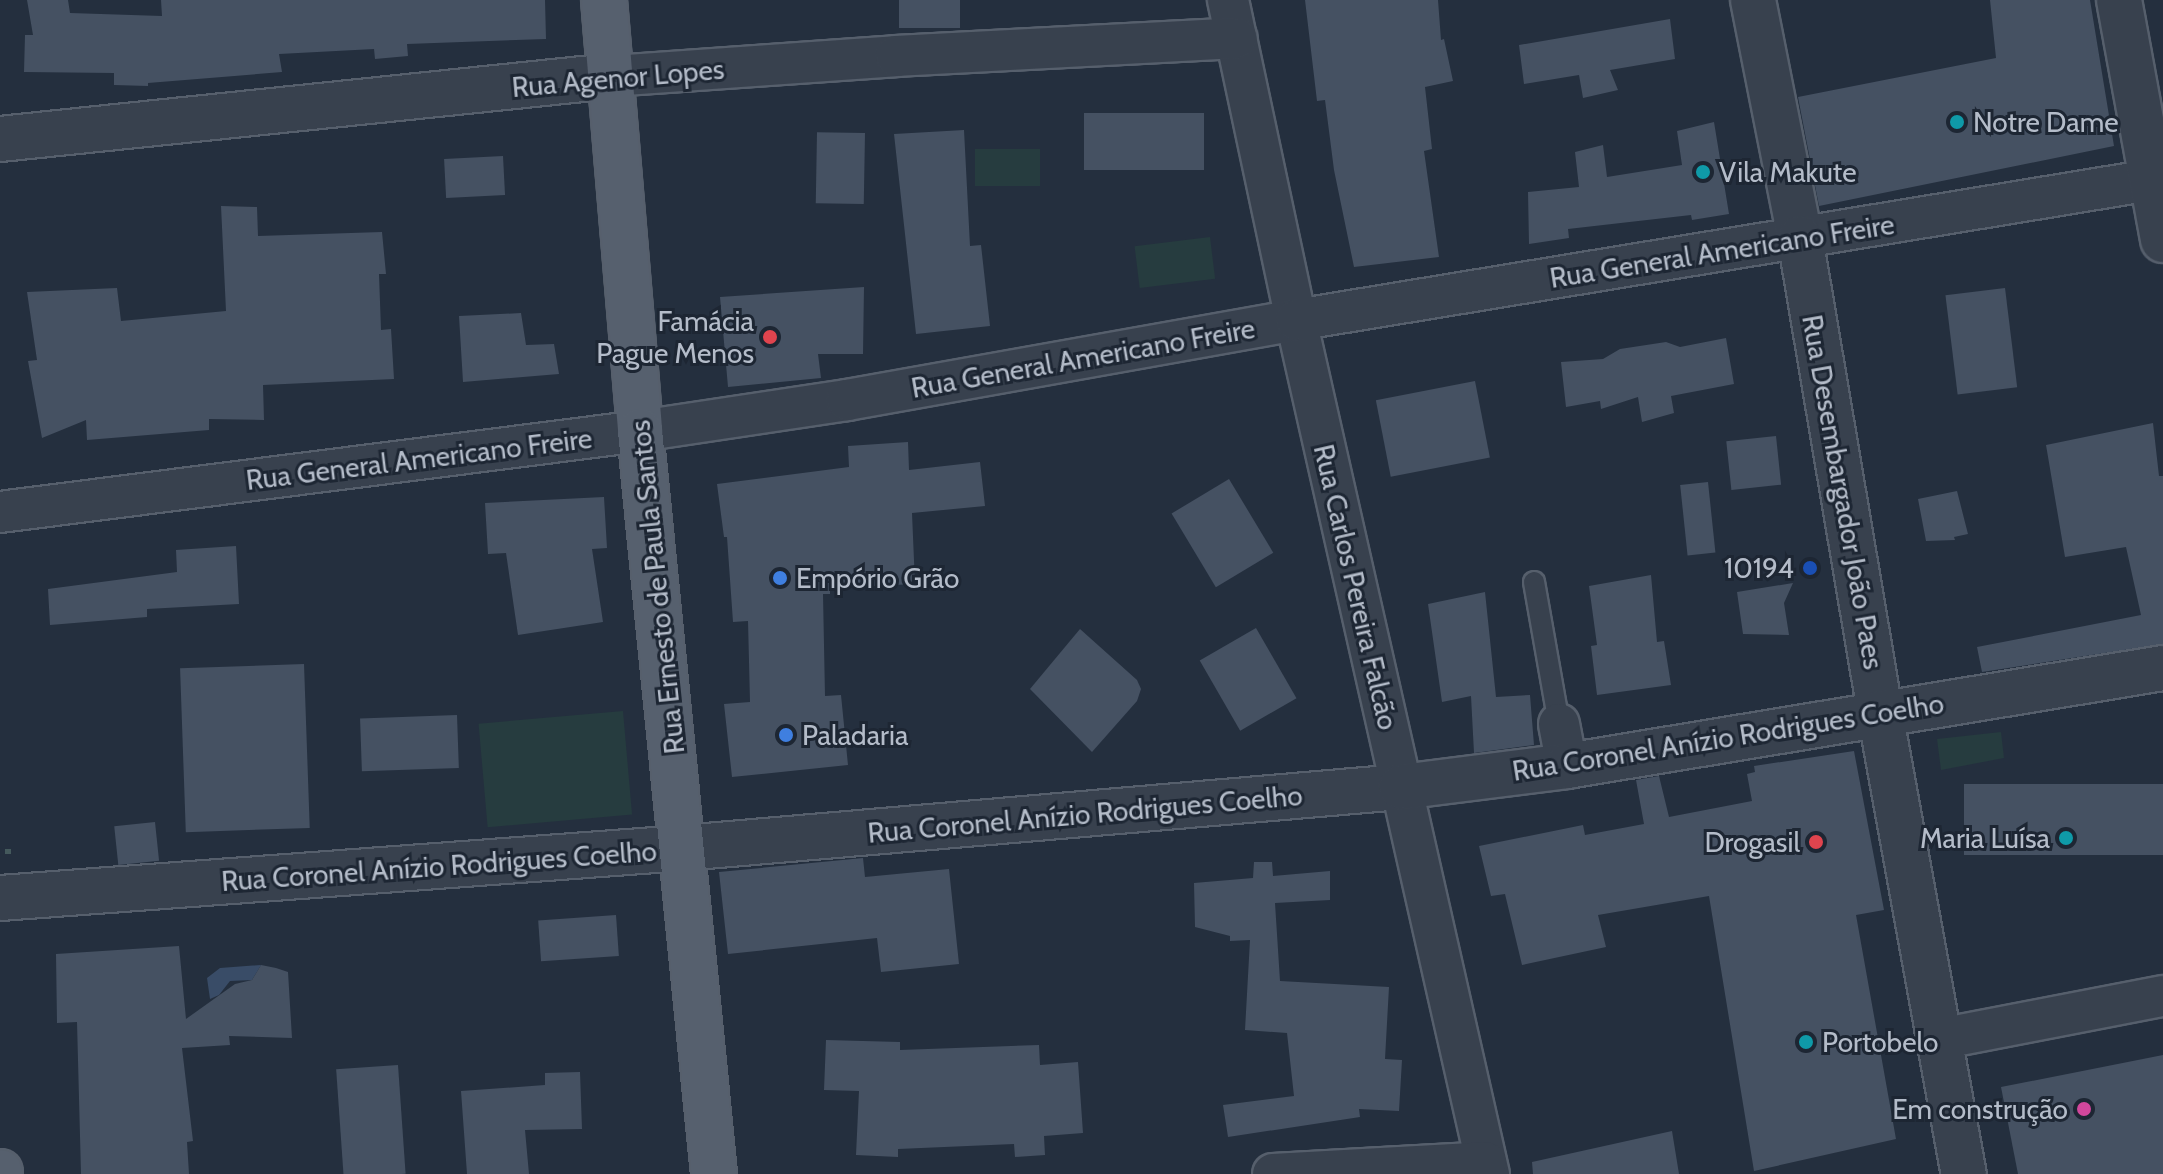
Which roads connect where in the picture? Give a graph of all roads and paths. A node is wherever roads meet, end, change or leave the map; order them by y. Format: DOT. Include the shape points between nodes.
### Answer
graph roads {
  1 [pos="604,0"];
  2 [pos="1228,0"];
  3 [pos="1753,0"];
  4 [pos="2119,0"];
  5 [pos="1237,38"];
  6 [pos="612,76"];
  7 [pos="0,139"];
  8 [pos="2157,180"];
  9 [pos="1800,238"];
  10 [pos="2163,240"];
  11 [pos="1296,320"];
  12 [pos="640,431"];
  13 [pos="0,512"];
  14 [pos="1534,582"];
  15 [pos="2163,668"];
  16 [pos="1880,713"];
  17 [pos="1563,745"];
  18 [pos="1401,787"];
  19 [pos="683,848"];
  20 [pos="0,898"];
  21 [pos="2163,996"];
  22 [pos="1939,1039"];
  23 [pos="1487,1168"];
  24 [pos="714,1174"];
  25 [pos="1273,1174"];
  26 [pos="1964,1174"];
  1 -- 6 [label="main road, Rua Ernesto de Paula Santos"];
  2 -- 5 [label="street, Rua Carlos Pereira Falcão"];
  3 -- 9 [label="street, Rua Desembargador João Paes"];
  4 -- 8 [label="street"];
  5 -- 6 [label="street, Rua Agenor Lopes"];
  5 -- 11 [label="street, Rua Carlos Pereira Falcão"];
  6 -- 7 [label="street, Rua Agenor Lopes"];
  6 -- 12 [label="main road, Rua Ernesto de Paula Santos"];
  8 -- 9 [label="street, Rua General Americano Freire"];
  8 -- 10 [label="street"];
  9 -- 11 [label="street, Rua General Americano Freire"];
  9 -- 16 [label="street, Rua Desembargador João Paes"];
  11 -- 12 [label="street, Rua General Americano Freire"];
  11 -- 18 [label="street, Rua Carlos Pereira Falcão"];
  12 -- 13 [label="street, Rua General Americano Freire"];
  12 -- 19 [label="main road, Rua Ernesto de Paula Santos"];
  14 -- 17 [label="lane"];
  15 -- 16 [label="street, Rua Coronel Anízio Rodrigues Coelho"];
  16 -- 17 [label="street, Rua Coronel Anízio Rodrigues Coelho"];
  16 -- 22 [label="street, Rua Desembargador João Paes"];
  17 -- 18 [label="street, Rua Coronel Anízio Rodrigues Coelho"];
  18 -- 19 [label="street, Rua Coronel Anízio Rodrigues Coelho"];
  18 -- 23 [label="street, Rua Carlos Pereira Falcão"];
  19 -- 20 [label="street, Rua Coronel Anízio Rodrigues Coelho"];
  19 -- 24 [label="main road, Rua Ernesto de Paula Santos"];
  21 -- 22 [label="street"];
  22 -- 26 [label="street, Rua Desembargador João Paes"];
  23 -- 25 [label="street"];
}
